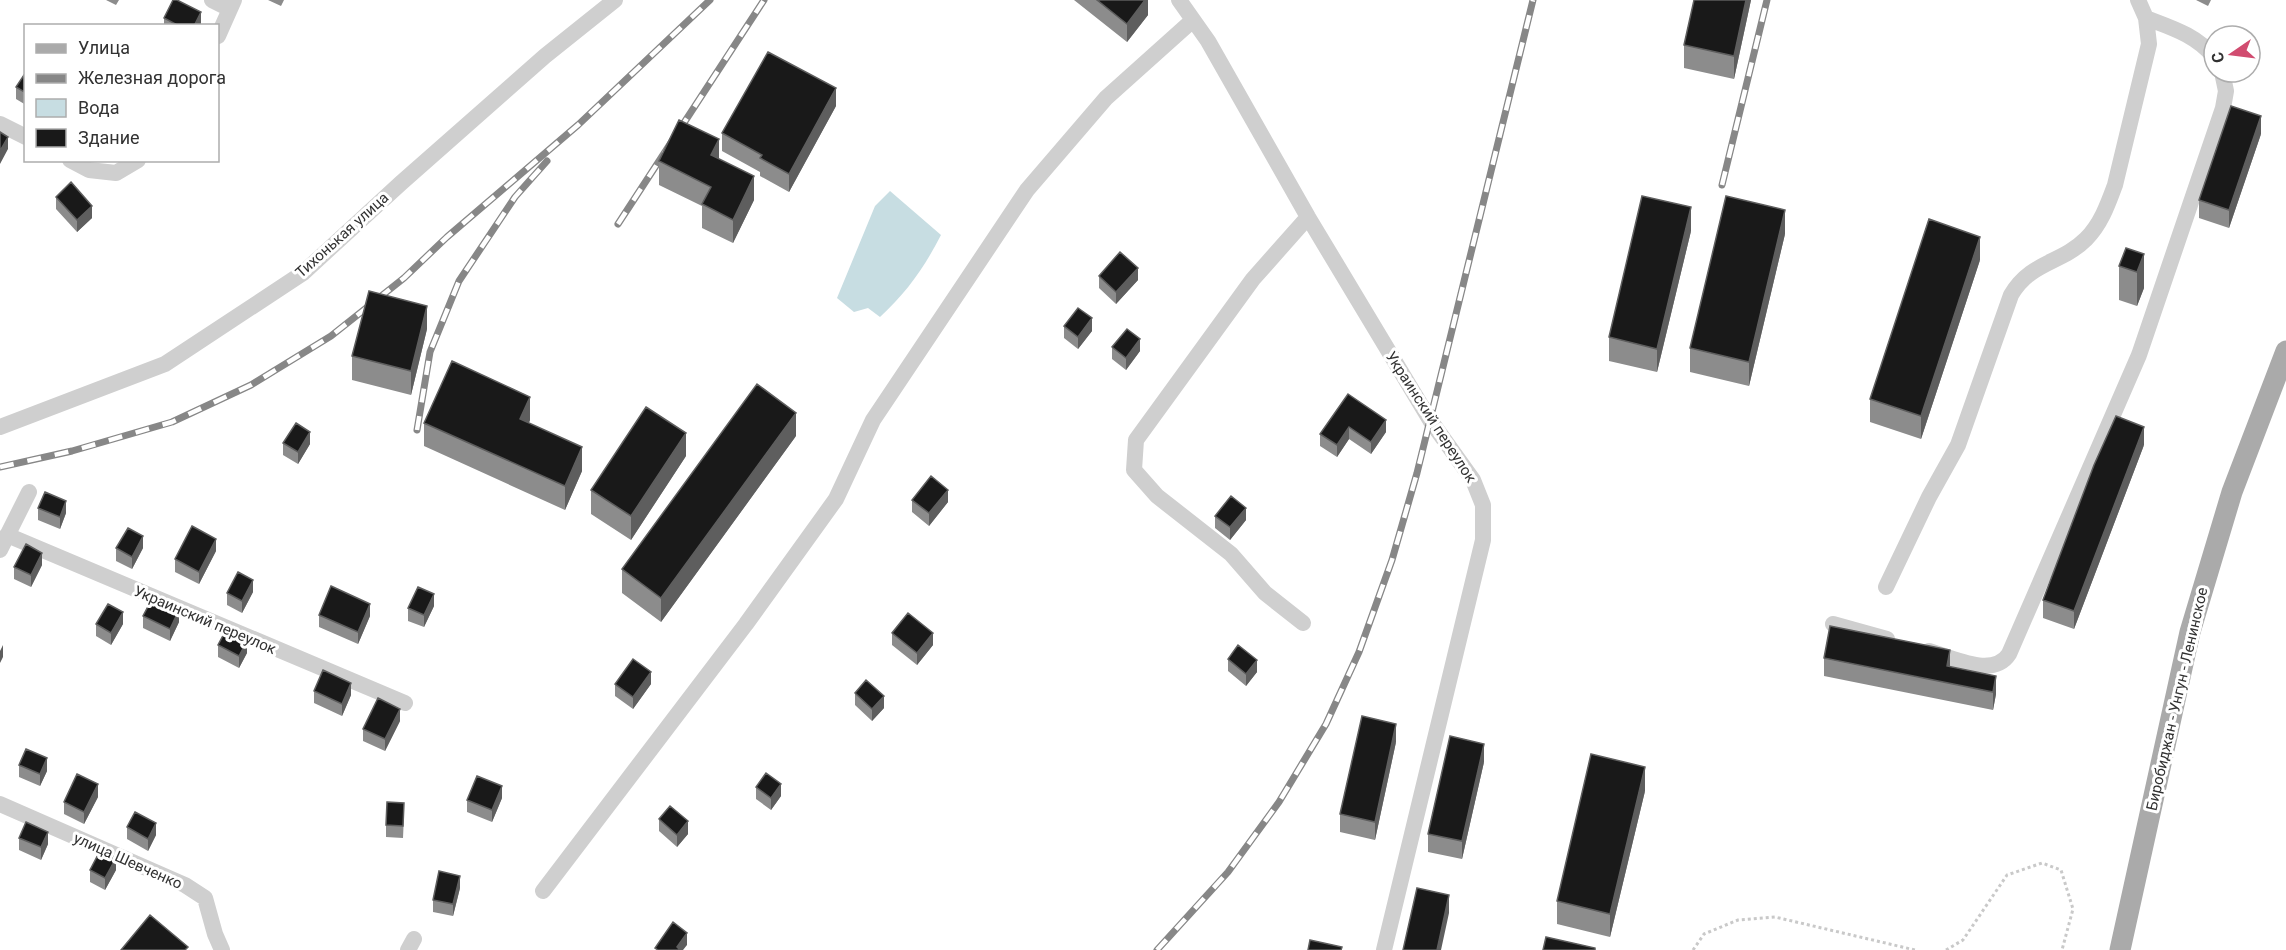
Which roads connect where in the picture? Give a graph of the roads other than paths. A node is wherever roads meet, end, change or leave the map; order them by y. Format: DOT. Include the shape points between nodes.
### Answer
graph roads {
  1 [pos="212,0"];
  2 [pos="615,0"];
  3 [pos="1179,0"];
  4 [pos="2138,0"];
  5 [pos="232,5"];
  6 [pos="2146,18"];
  7 [pos="1193,20"];
  8 [pos="219,34"];
  9 [pos="2202,44"];
  10 [pos="2225,84"];
  11 [pos="0,124"];
  12 [pos="24,136"];
  13 [pos="74,162"];
  14 [pos="135,162"];
  15 [pos="1308,217"];
  16 [pos="2286,351"];
  17 [pos="0,427"];
  18 [pos="29,492"];
  19 [pos="3,543"];
  20 [pos="1886,587"];
  21 [pos="1303,623"];
  22 [pos="1833,624"];
  23 [pos="405,703"];
  24 [pos="0,804"];
  25 [pos="543,891"];
  26 [pos="222,950"];
  27 [pos="1384,950"];
  28 [pos="2120,950"];
  1 -- 5 [label="street"];
  2 -- 17 [label="street, Тихонькая улица" via="545,56 303,273 165,364"];
  3 -- 7 [label="street, Украинский переулок"];
  4 -- 6 [label="street"];
  5 -- 8 [label="street"];
  6 -- 9 [label="street" via="2189,34"];
  6 -- 20 [label="street" via="2149,44 2115,185 2102,216 2085,240 2026,275 2011,295 1958,445"];
  7 -- 15 [label="street, Украинский переулок"];
  7 -- 25 [label="street" via="1106,98 1027,190 873,420 836,499"];
  10 -- 22 [label="street" via="2223,108 2139,355 2009,654 1999,663 1985,666"];
  11 -- 12 [label="street"];
  13 -- 14 [label="street" via="89,170 116,173"];
  15 -- 21 [label="street" via="1253,279 1136,440 1134,470 1157,496 1231,554 1265,593"];
  15 -- 27 [label="street, Украинский переулок" via="1430,420 1473,480 1483,505 1483,540"];
  16 -- 28 [label="main road, Биробиджан - Унгун - Ленинское" via="2232,492 2190,632"];
  18 -- 19 [label="street"];
  19 -- 23 [label="street, Украинский переулок"];
  24 -- 26 [label="street, улица Шевченко" via="184,885 205,898"];
}
